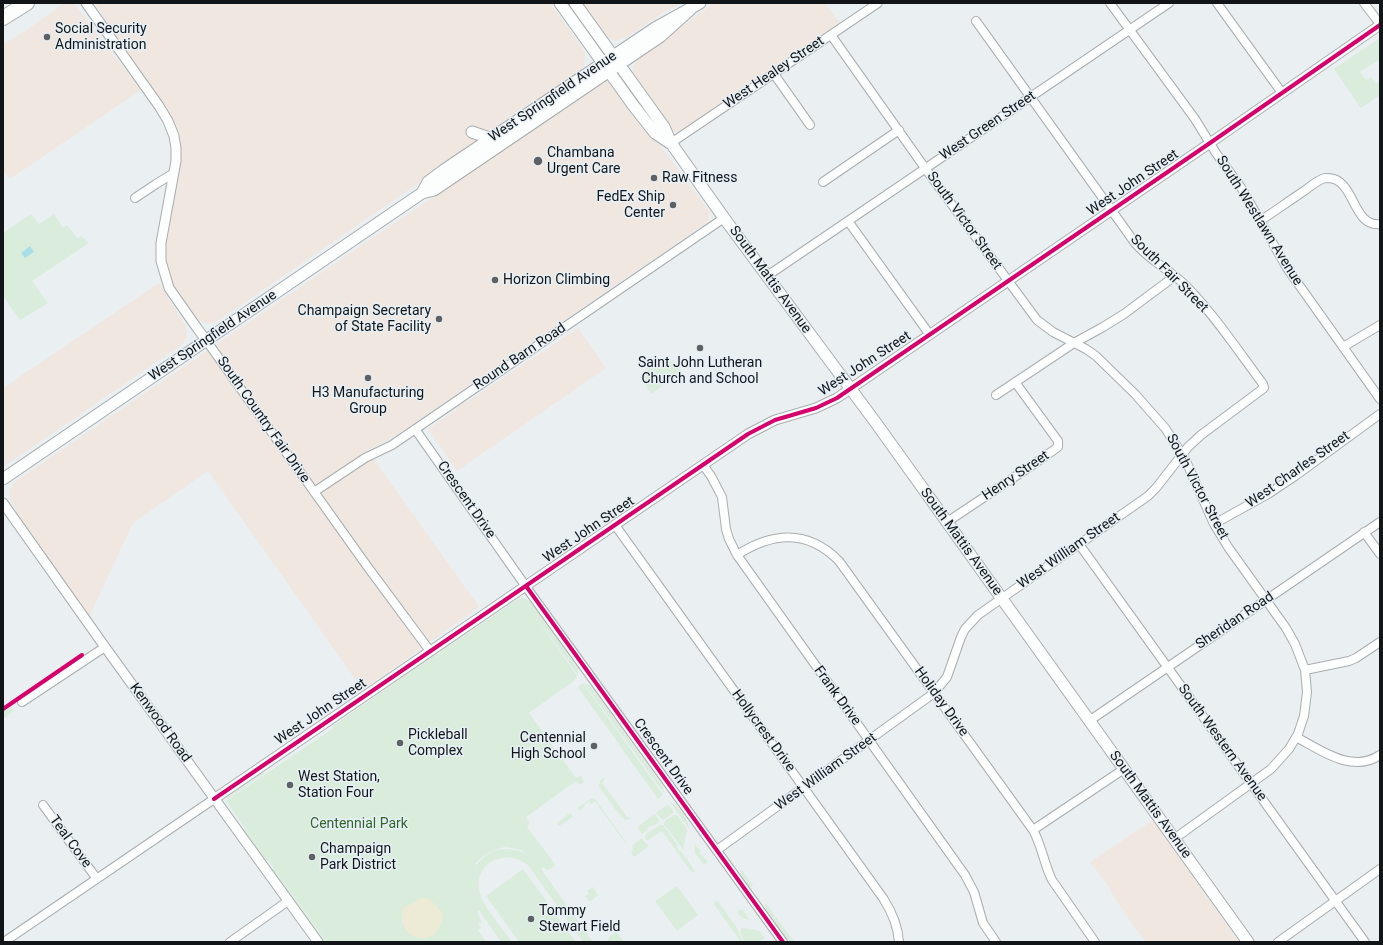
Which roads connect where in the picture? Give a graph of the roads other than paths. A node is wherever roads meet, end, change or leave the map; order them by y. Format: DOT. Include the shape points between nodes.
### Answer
graph roads {
  1 [pos="27,3"];
  2 [pos="86,3"];
  3 [pos="560,3"];
  4 [pos="575,3"];
  5 [pos="878,3"];
  6 [pos="1110,3"];
  7 [pos="1169,3"];
  8 [pos="1218,3"];
  9 [pos="1364,3"];
  10 [pos="695,6"];
  11 [pos="3,18"];
  12 [pos="976,21"];
  13 [pos="1380,25"];
  14 [pos="1129,30"];
  15 [pos="831,35"];
  16 [pos="617,60"];
  17 [pos="606,68"];
  18 [pos="774,74"];
  19 [pos="1282,93"];
  20 [pos="1031,96"];
  21 [pos="810,125"];
  22 [pos="899,130"];
  23 [pos="472,132"];
  24 [pos="492,139"];
  25 [pos="671,143"];
  26 [pos="1210,143"];
  27 [pos="925,168"];
  28 [pos="174,174"];
  29 [pos="823,182"];
  30 [pos="422,193"];
  31 [pos="135,198"];
  32 [pos="1112,210"];
  33 [pos="724,218"];
  34 [pos="848,221"];
  35 [pos="1260,221"];
  36 [pos="1380,224"];
  37 [pos="767,276"];
  38 [pos="1175,276"];
  39 [pos="1008,281"];
  40 [pos="1380,325"];
  41 [pos="930,335"];
  42 [pos="206,340"];
  43 [pos="1074,343"];
  44 [pos="1343,347"];
  45 [pos="1015,382"];
  46 [pos="850,389"];
  47 [pos="1263,390"];
  48 [pos="996,395"];
  49 [pos="1380,399"];
  50 [pos="1380,414"];
  51 [pos="415,429"];
  52 [pos="1182,454"];
  53 [pos="703,465"];
  54 [pos="3,479"];
  55 [pos="314,492"];
  56 [pos="3,503"];
  57 [pos="947,522"];
  58 [pos="1380,522"];
  59 [pos="1214,524"];
  60 [pos="615,525"];
  61 [pos="1364,532"];
  62 [pos="1079,544"];
  63 [pos="1380,554"];
  64 [pos="737,555"];
  65 [pos="526,586"];
  66 [pos="1002,598"];
  67 [pos="1265,600"];
  68 [pos="1380,642"];
  69 [pos="105,647"];
  70 [pos="430,652"];
  71 [pos="1168,667"];
  72 [pos="1305,670"];
  73 [pos="934,693"];
  74 [pos="22,702"];
  75 [pos="1089,721"];
  76 [pos="1296,737"];
  77 [pos="870,741"];
  78 [pos="1380,755"];
  79 [pos="1124,769"];
  80 [pos="1251,784"];
  81 [pos="804,788"];
  82 [pos="214,798"];
  83 [pos="43,805"];
  84 [pos="1033,830"];
  85 [pos="1174,839"];
  86 [pos="717,850"];
  87 [pos="1380,868"];
  88 [pos="97,879"];
  89 [pos="1336,900"];
  90 [pos="288,901"];
  91 [pos="4,942"];
  92 [pos="230,942"];
  93 [pos="318,942"];
  94 [pos="783,942"];
  95 [pos="899,942"];
  96 [pos="996,942"];
  97 [pos="1095,942"];
  98 [pos="1248,942"];
  99 [pos="1278,942"];
  100 [pos="1365,942"];
  1 -- 11 [label="highway"];
  2 -- 28 [label="street, South Country Fair Drive" via="168,121 176,148"];
  3 -- 17 [label="main road, South Mattis Avenue"];
  4 -- 16 [label="main road, South Mattis Avenue"];
  5 -- 15 [label="street, West Healey Street"];
  6 -- 14 [label="street, South Westlawn Avenue"];
  7 -- 14 [label="street, West Green Street"];
  8 -- 19 [label="street"];
  9 -- 13 [label="street"];
  10 -- 16 [label="main road, West Springfield Avenue" via="661,36"];
  12 -- 20 [label="street, South Fair Street"];
  13 -- 19 [label="street, West John Street"];
  14 -- 20 [label="street, West Green Street"];
  14 -- 26 [label="street, South Westlawn Avenue"];
  15 -- 18 [label="street, West Healey Street"];
  15 -- 22 [label="street, South Victor Street"];
  16 -- 17 [label="main road, West Springfield Avenue"];
  16 -- 25 [label="main road, South Mattis Avenue" via="664,127"];
  17 -- 24 [label="main road, West Springfield Avenue"];
  17 -- 25 [label="main road, South Mattis Avenue" via="655,132"];
  17 -- 30 [label="main road, West Springfield Avenue" via="434,190"];
  18 -- 21 [label="street"];
  18 -- 25 [label="street, West Healey Street"];
  19 -- 26 [label="street, West John Street"];
  20 -- 27 [label="street, West Green Street"];
  20 -- 32 [label="street, South Fair Street"];
  22 -- 27 [label="street, South Victor Street"];
  22 -- 29 [label="street"];
  23 -- 24 [label="main road"];
  24 -- 30 [label="main road, West Springfield Avenue" via="428,182"];
  25 -- 33 [label="main road, South Mattis Avenue"];
  26 -- 32 [label="street, West John Street"];
  26 -- 35 [label="street, South Westlawn Avenue" via="1242,189"];
  27 -- 34 [label="street, West Green Street"];
  27 -- 39 [label="street, South Victor Street"];
  28 -- 31 [label="street"];
  28 -- 42 [label="street, South Country Fair Drive" via="161,243 161,261 170,290"];
  30 -- 42 [label="main road, West Springfield Avenue"];
  32 -- 38 [label="street, South Fair Street" via="1142,251"];
  32 -- 39 [label="street, West John Street"];
  33 -- 37 [label="main road, South Mattis Avenue"];
  33 -- 51 [label="street, Round Barn Road"];
  34 -- 37 [label="street, West Green Street"];
  34 -- 41 [label="street"];
  35 -- 36 [label="street" via="1313,184 1330,178 1343,186 1363,218 1372,224"];
  35 -- 44 [label="street, South Westlawn Avenue" via="1287,268"];
  37 -- 46 [label="main road, South Mattis Avenue"];
  38 -- 43 [label="street" via="1124,314"];
  38 -- 47 [label="street, South Fair Street" via="1216,321 1263,384"];
  39 -- 41 [label="street, West John Street"];
  39 -- 43 [label="street, South Victor Street" via="1037,320"];
  40 -- 44 [label="street"];
  41 -- 46 [label="street, West John Street"];
  42 -- 54 [label="main road, West Springfield Avenue"];
  42 -- 55 [label="street, South Country Fair Drive"];
  43 -- 45 [label="street"];
  43 -- 52 [label="street, South Victor Street" via="1096,356 1135,394 1165,428"];
  44 -- 49 [label="street, South Westlawn Avenue"];
  45 -- 48 [label="street"];
  45 -- 57 [label="street, Henry Street" via="1058,441 1058,448"];
  46 -- 53 [label="street, West John Street" via="816,408 762,426"];
  46 -- 57 [label="main road, South Mattis Avenue"];
  47 -- 52 [label="street, West William Street" via="1201,435"];
  50 -- 59 [label="street, West Charles Street" via="1268,494"];
  51 -- 55 [label="street, Round Barn Road"];
  51 -- 65 [label="street, Crescent Drive"];
  52 -- 59 [label="street, South Victor Street"];
  52 -- 62 [label="street, West William Street" via="1148,496"];
  53 -- 60 [label="street, West John Street"];
  53 -- 64 [label="street, Frank Drive" via="722,497 728,534"];
  55 -- 70 [label="street, South Country Fair Drive"];
  56 -- 69 [label="street, Kenwood Road"];
  57 -- 66 [label="main road, South Mattis Avenue"];
  58 -- 61 [label="street, Sheridan Road"];
  59 -- 67 [label="street, South Victor Street"];
  60 -- 65 [label="street, West John Street"];
  60 -- 81 [label="street, Hollycrest Drive"];
  61 -- 63 [label="street"];
  61 -- 67 [label="street, Sheridan Road"];
  62 -- 66 [label="street, West William Street"];
  62 -- 71 [label="street, South Western Avenue"];
  64 -- 73 [label="street, Holiday Drive" via="759,542 777,538 796,538 823,547 848,572"];
  64 -- 77 [label="street, Frank Drive"];
  65 -- 70 [label="street, West John Street"];
  65 -- 86 [label="street, Crescent Drive"];
  66 -- 73 [label="street, West William Street" via="978,615 965,629 947,677"];
  66 -- 75 [label="main road, South Mattis Avenue"];
  67 -- 71 [label="street, Sheridan Road"];
  67 -- 72 [label="street, South Victor Street" via="1295,644"];
  68 -- 72 [label="street" via="1349,661"];
  69 -- 74 [label="street"];
  69 -- 82 [label="street, Kenwood Road"];
  70 -- 82 [label="street, West John Street"];
  71 -- 75 [label="street, Sheridan Road"];
  71 -- 80 [label="street, South Western Avenue"];
  72 -- 76 [label="street, South Victor Street" via="1306,708"];
  73 -- 77 [label="street, West William Street"];
  73 -- 84 [label="street, Holiday Drive"];
  75 -- 79 [label="main road, South Mattis Avenue"];
  76 -- 78 [label="street" via="1345,761 1368,761"];
  76 -- 80 [label="street, South Victor Street" via="1279,761"];
  77 -- 81 [label="street, West William Street"];
  77 -- 96 [label="street, Frank Drive" via="965,874 974,892 983,923"];
  79 -- 84 [label="street"];
  79 -- 85 [label="main road, South Mattis Avenue"];
  80 -- 85 [label="street, South Victor Street"];
  80 -- 89 [label="street, South Western Avenue"];
  81 -- 86 [label="street, West William Street"];
  81 -- 95 [label="street, Hollycrest Drive" via="883,898 894,917"];
  82 -- 88 [label="street, West John Street"];
  82 -- 90 [label="street, Kenwood Road"];
  83 -- 88 [label="street, Teal Cove"];
  84 -- 97 [label="street, Holiday Drive" via="1052,880"];
  85 -- 98 [label="main road, South Mattis Avenue"];
  86 -- 94 [label="street, Crescent Drive"];
  87 -- 89 [label="street"];
  88 -- 91 [label="street, West John Street"];
  89 -- 99 [label="street"];
  89 -- 100 [label="street, South Western Avenue"];
  90 -- 92 [label="street"];
  90 -- 93 [label="street, Kenwood Road"];
}
